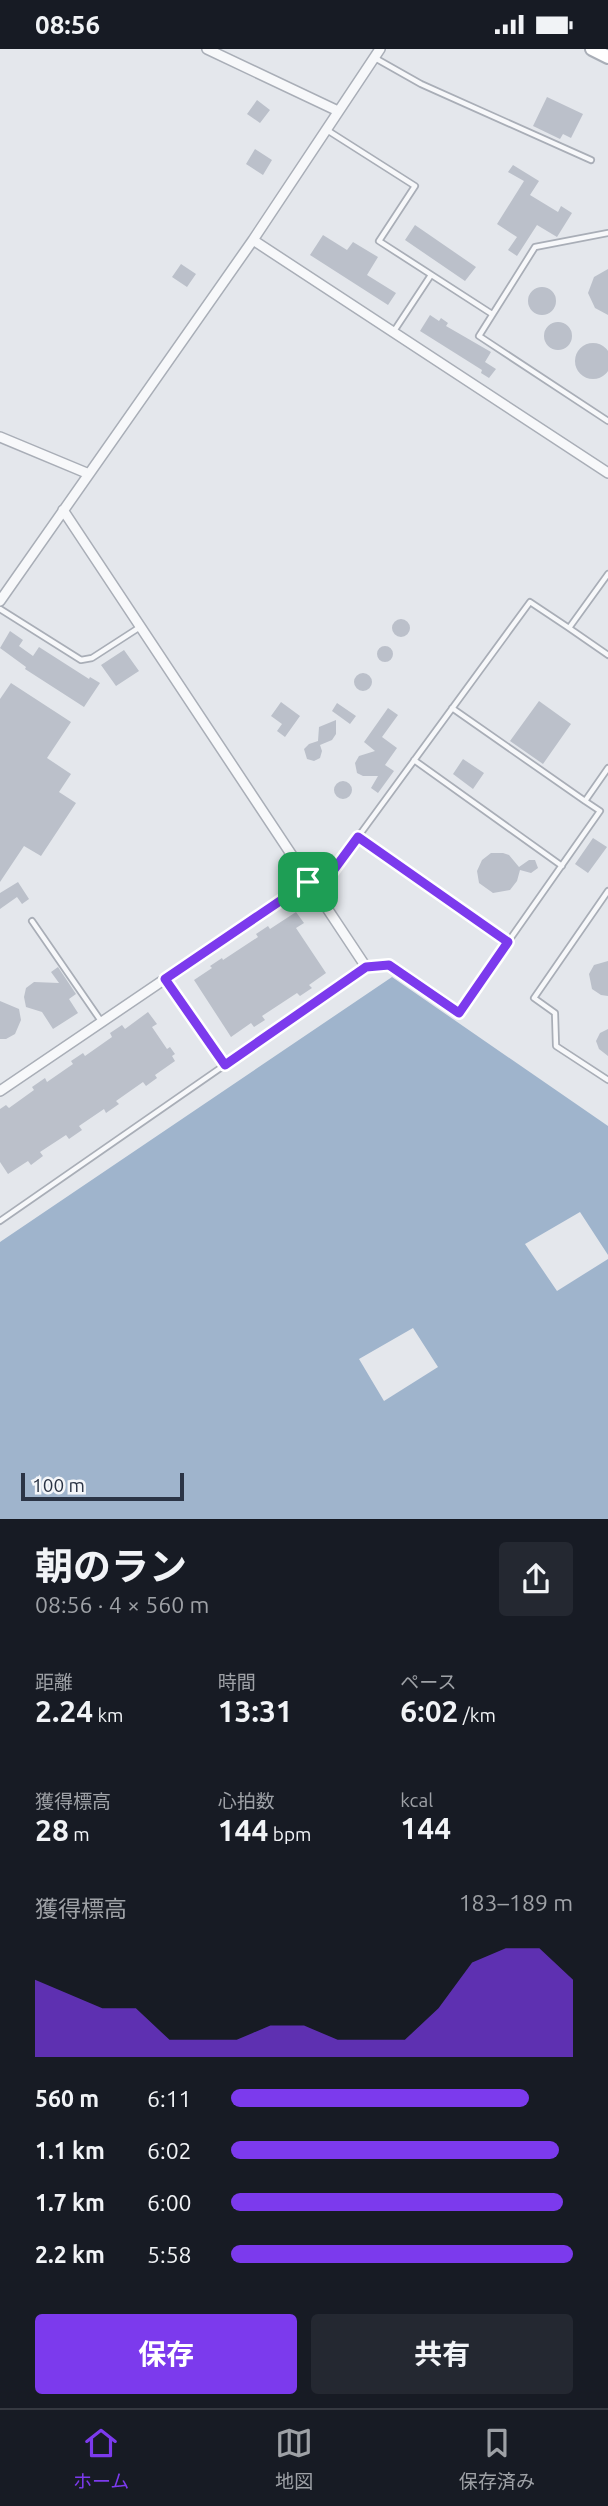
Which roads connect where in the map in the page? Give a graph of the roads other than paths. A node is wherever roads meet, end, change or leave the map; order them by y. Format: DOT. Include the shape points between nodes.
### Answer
graph roads {
  1 [pos="207,49"];
  2 [pos="592,49"];
  3 [pos="377,53"];
  4 [pos="608,57"];
  5 [pos="338,111"];
  6 [pos="327,129"];
  7 [pos="591,160"];
  8 [pos="608,233"];
  9 [pos="253,240"];
  10 [pos="431,275"];
  11 [pos="492,314"];
  12 [pos="394,332"];
  13 [pos="608,421"];
  14 [pos="0,437"];
  15 [pos="608,473"];
  16 [pos="89,474"];
  17 [pos="63,510"];
  18 [pos="608,574"];
  19 [pos="0,600"];
  20 [pos="0,609"];
  21 [pos="140,627"];
  22 [pos="569,628"];
  23 [pos="608,655"];
  24 [pos="452,708"];
  25 [pos="414,760"];
  26 [pos="608,768"];
  27 [pos="585,801"];
  28 [pos="358,837"];
  29 [pos="562,866"];
  30 [pos="308,882"];
  31 [pos="608,891"];
  32 [pos="316,894"];
  33 [pos="32,921"];
  34 [pos="508,942"];
  35 [pos="366,967"];
  36 [pos="165,979"];
  37 [pos="102,1022"];
  38 [pos="225,1065"];
  39 [pos="608,1080"];
  40 [pos="0,1091"];
  41 [pos="0,1210"];
  42 [pos="3,1219"];
  1 -- 5 [label="street"];
  2 -- 4 [label="street"];
  3 -- 5 [label="street"];
  3 -- 7 [label="lane" via="421,84"];
  5 -- 6 [label="street"];
  6 -- 9 [label="street"];
  6 -- 10 [label="lane" via="415,186 379,241"];
  8 -- 11 [label="lane" via="535,247"];
  9 -- 12 [label="street"];
  9 -- 16 [label="street"];
  10 -- 11 [label="lane"];
  10 -- 12 [label="lane"];
  11 -- 13 [label="lane" via="479,336"];
  12 -- 15 [label="street"];
  14 -- 16 [label="street"];
  16 -- 17 [label="street"];
  17 -- 19 [label="street"];
  17 -- 21 [label="street"];
  18 -- 22 [label="lane"];
  20 -- 21 [label="lane" via="81,660 92,658"];
  21 -- 30 [label="street"];
  22 -- 23 [label="lane"];
  22 -- 24 [label="lane" via="530,601"];
  24 -- 25 [label="lane"];
  24 -- 27 [label="lane"];
  25 -- 28 [label="lane"];
  25 -- 29 [label="lane"];
  26 -- 27 [label="lane"];
  27 -- 29 [label="lane" via="600,811"];
  28 -- 32 [label="lane"];
  28 -- 34 [label="lane"];
  29 -- 34 [label="lane"];
  30 -- 32 [label="street"];
  30 -- 36 [label="street"];
  31 -- 39 [label="lane" via="534,998 555,1013 556,1046"];
  32 -- 35 [label="street"];
  33 -- 37 [label="lane"];
  34 -- 35 [label="lane" via="459,1013 389,965"];
  35 -- 38 [label="lane"];
  36 -- 37 [label="street"];
  36 -- 38 [label="lane"];
  37 -- 40 [label="street"];
  38 -- 42 [label="lane"];
  41 -- 42 [label="lane"];
}
